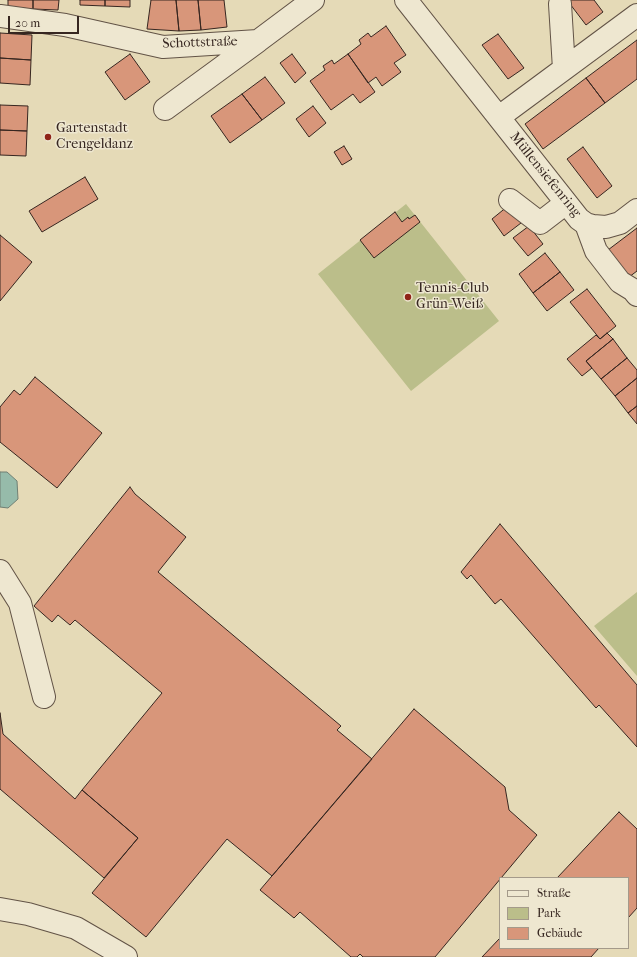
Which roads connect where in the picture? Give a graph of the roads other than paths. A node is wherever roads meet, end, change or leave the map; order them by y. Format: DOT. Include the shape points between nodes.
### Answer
graph roads {
  1 [pos="313,0"];
  2 [pos="406,0"];
  3 [pos="560,4"];
  4 [pos="637,15"];
  5 [pos="0,16"];
  6 [pos="258,41"];
  7 [pos="564,69"];
  8 [pos="165,109"];
  9 [pos="499,117"];
  10 [pos="510,200"];
  11 [pos="566,203"];
  12 [pos="637,210"];
  13 [pos="586,224"];
  14 [pos="636,291"];
  15 [pos="0,571"];
  16 [pos="44,697"];
  17 [pos="0,909"];
  18 [pos="126,957"];
  1 -- 6 [label="street, Schottstraße"];
  2 -- 9 [label="street, Müllensiefenring"];
  3 -- 7 [label="street"];
  4 -- 7 [label="street"];
  5 -- 6 [label="street, Schottstraße" via="65,25 163,47"];
  6 -- 8 [label="street, Schottstraße"];
  7 -- 9 [label="street"];
  9 -- 11 [label="street, Müllensiefenring"];
  10 -- 11 [label="street" via="540,223"];
  11 -- 13 [label="street, Müllensiefenring"];
  12 -- 13 [label="street, Müllensiefenring" via="613,226 599,227"];
  13 -- 14 [label="street" via="596,251 620,282"];
  15 -- 16 [label="street" via="20,604"];
  17 -- 18 [label="street" via="76,928"];
}
